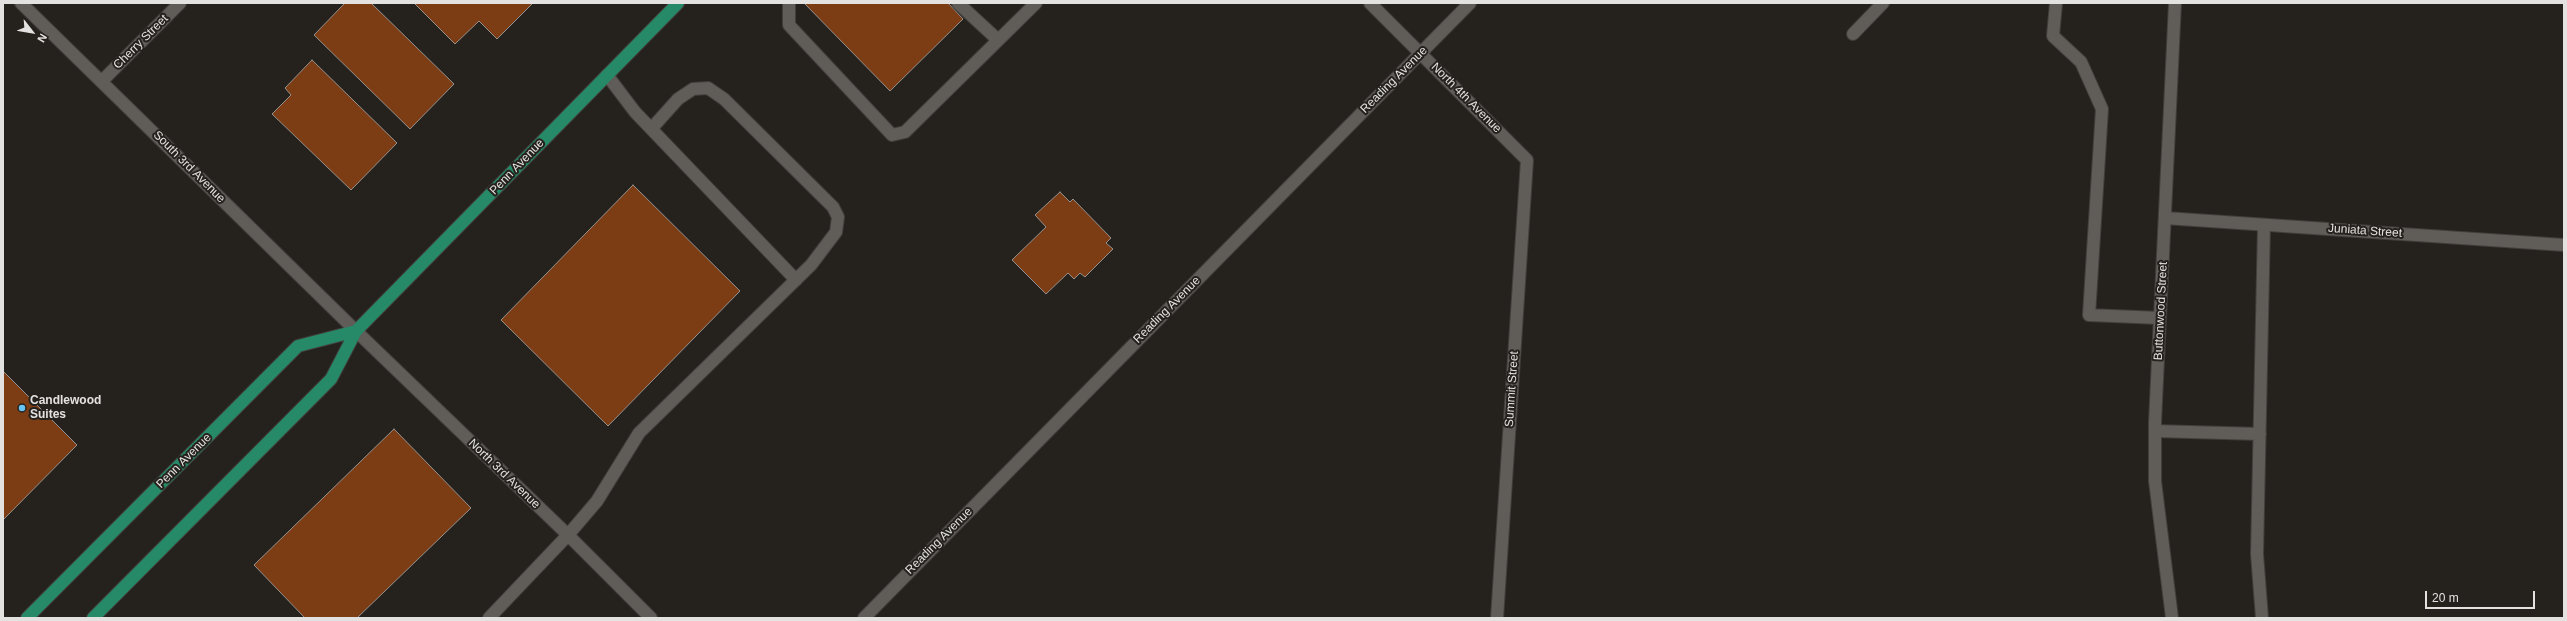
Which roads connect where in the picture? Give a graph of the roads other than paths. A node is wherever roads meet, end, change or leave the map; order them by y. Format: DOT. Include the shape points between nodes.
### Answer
graph roads {
  1 [pos="21,3"];
  2 [pos="180,3"];
  3 [pos="678,3"];
  4 [pos="789,3"];
  5 [pos="958,3"];
  6 [pos="1036,3"];
  7 [pos="1370,3"];
  8 [pos="1470,3"];
  9 [pos="1883,3"];
  10 [pos="2056,3"];
  11 [pos="2175,3"];
  12 [pos="1853,34"];
  13 [pos="998,40"];
  14 [pos="1420,53"];
  15 [pos="607,75"];
  16 [pos="102,81"];
  17 [pos="652,128"];
  18 [pos="1527,160"];
  19 [pos="2165,218"];
  20 [pos="2264,225"];
  21 [pos="2564,245"];
  22 [pos="796,280"];
  23 [pos="2160,318"];
  24 [pos="356,331"];
  25 [pos="2155,431"];
  26 [pos="2260,434"];
  27 [pos="568,535"];
  28 [pos="27,618"];
  29 [pos="93,618"];
  30 [pos="489,618"];
  31 [pos="651,618"];
  32 [pos="864,618"];
  33 [pos="1497,618"];
  34 [pos="2172,618"];
  35 [pos="2262,618"];
  1 -- 16 [label="street, South 3rd Avenue"];
  2 -- 16 [label="street, Cherry Street"];
  3 -- 15 [label="main road, Penn Avenue"];
  4 -- 13 [label="street" via="789,25 892,135 905,132"];
  5 -- 13 [label="street"];
  6 -- 13 [label="street"];
  7 -- 14 [label="street, North 4th Avenue"];
  8 -- 14 [label="street, Reading Avenue"];
  9 -- 12 [label="street"];
  10 -- 23 [label="street" via="2053,36 2082,62 2102,109 2090,315"];
  11 -- 19 [label="street, Buttonwood Street"];
  14 -- 18 [label="street, North 4th Avenue"];
  14 -- 32 [label="street, Reading Avenue"];
  15 -- 17 [label="street" via="635,112"];
  15 -- 24 [label="main road, Penn Avenue"];
  16 -- 24 [label="street, South 3rd Avenue"];
  17 -- 22 [label="street"];
  17 -- 22 [label="street" via="678,99 693,89 708,88 724,99 833,207 838,217 836,232"];
  18 -- 33 [label="street, Summit Street"];
  19 -- 20 [label="street, Juniata Street"];
  19 -- 23 [label="street, Buttonwood Street"];
  20 -- 21 [label="street, Juniata Street"];
  20 -- 26 [label="street"];
  22 -- 27 [label="street" via="638,433 597,501"];
  23 -- 25 [label="street, Buttonwood Street"];
  24 -- 27 [label="street, North 3rd Avenue"];
  24 -- 28 [label="main road, Penn Avenue" via="298,346"];
  24 -- 29 [label="main road, Penn Avenue" via="330,379"];
  25 -- 26 [label="street"];
  25 -- 34 [label="street, Buttonwood Street" via="2155,481"];
  26 -- 35 [label="street" via="2257,554"];
  27 -- 30 [label="street"];
  27 -- 31 [label="street, North 3rd Avenue"];
}
